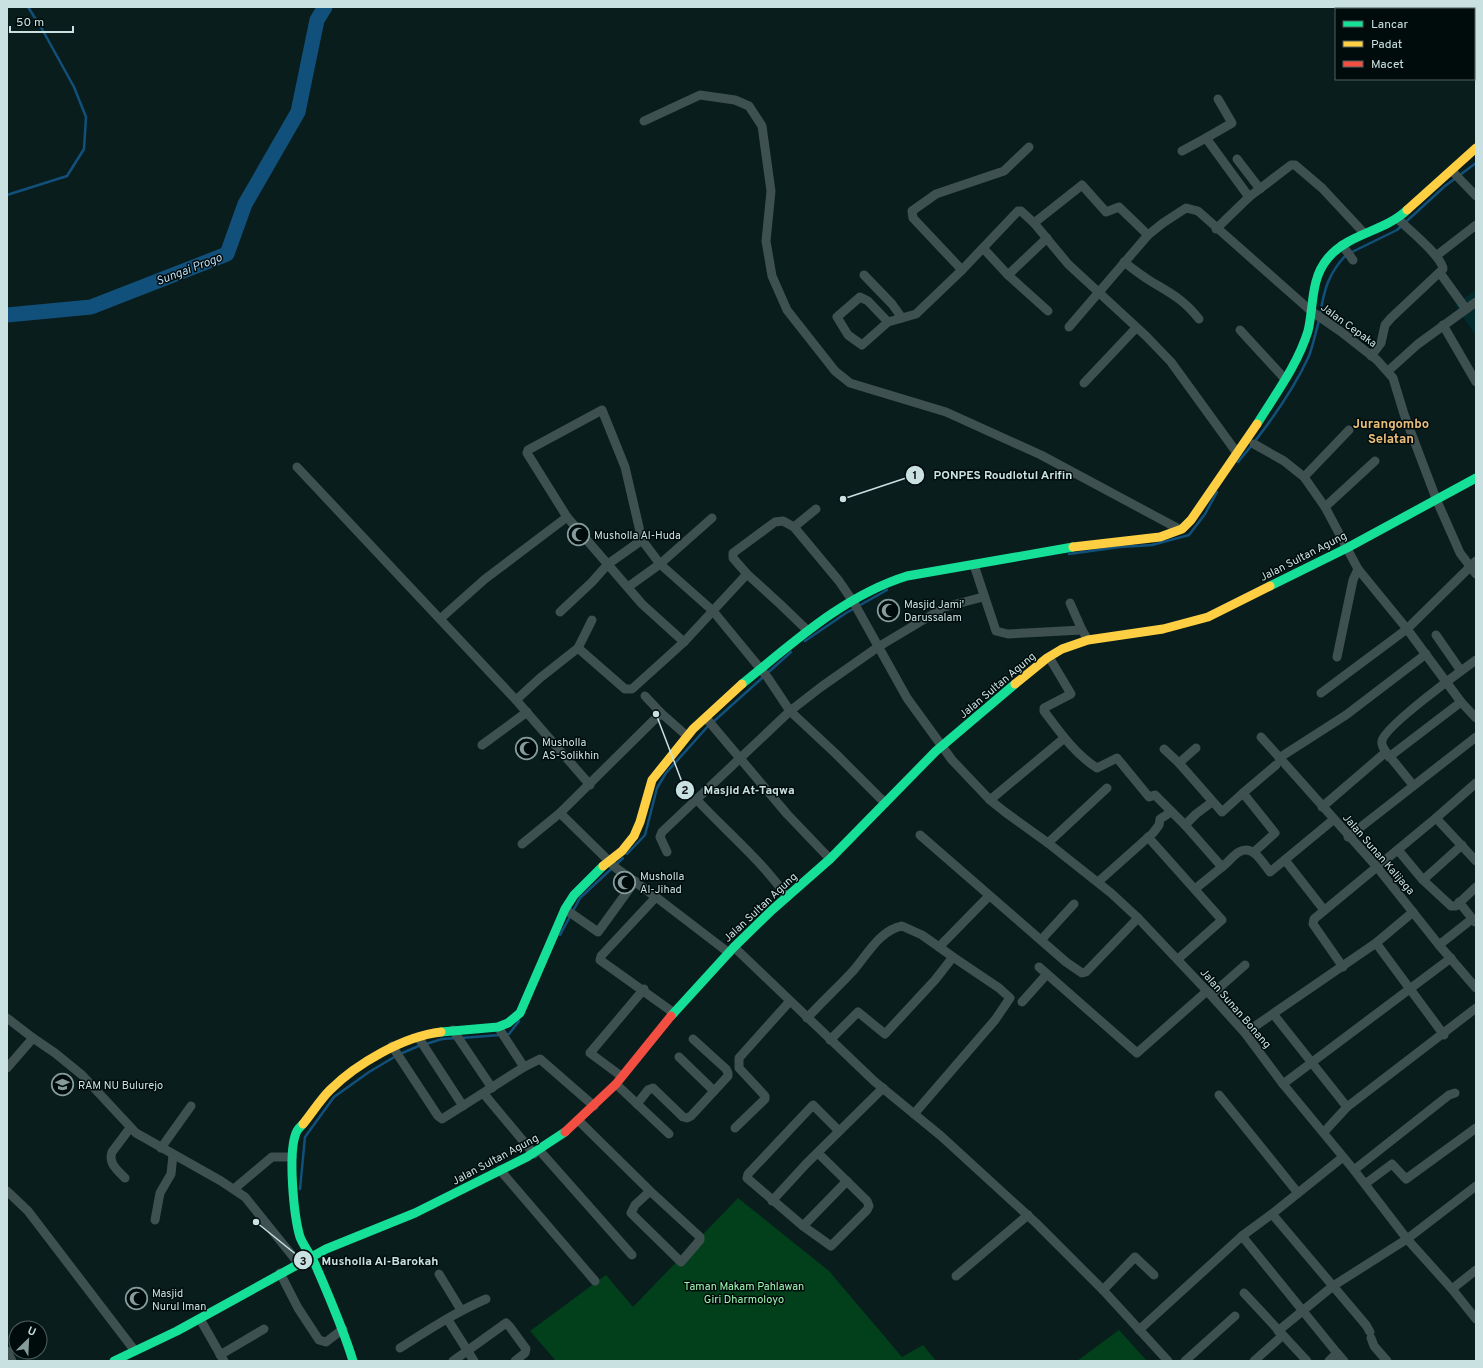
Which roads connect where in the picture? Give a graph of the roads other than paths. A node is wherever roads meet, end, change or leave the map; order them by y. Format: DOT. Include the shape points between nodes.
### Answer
graph roads {
  1 [pos="1218,99"];
  2 [pos="644,121"];
  3 [pos="1206,138"];
  4 [pos="1029,146"];
  5 [pos="1476,148"];
  6 [pos="1182,152"];
  7 [pos="1237,159"];
  8 [pos="1452,171"];
  9 [pos="1260,189"];
  10 [pos="1476,196"];
  11 [pos="1249,197"];
  12 [pos="1398,219"];
  13 [pos="1034,223"];
  14 [pos="1476,225"];
  15 [pos="1216,229"];
  16 [pos="1364,234"];
  17 [pos="1148,235"];
  18 [pos="1047,238"];
  19 [pos="983,248"];
  20 [pos="1436,256"];
  21 [pos="1124,262"];
  22 [pos="962,270"];
  23 [pos="1440,273"];
  24 [pos="864,275"];
  25 [pos="1008,275"];
  26 [pos="1099,293"];
  27 [pos="1476,302"];
  28 [pos="1466,309"];
  29 [pos="1311,311"];
  30 [pos="1048,312"];
  31 [pos="902,318"];
  32 [pos="1199,319"];
  33 [pos="888,322"];
  34 [pos="1443,325"];
  35 [pos="1069,328"];
  36 [pos="1136,328"];
  37 [pos="1240,330"];
  38 [pos="1371,356"];
  39 [pos="1388,371"];
  40 [pos="1285,379"];
  41 [pos="1476,382"];
  42 [pos="1084,383"];
  43 [pos="1349,430"];
  44 [pos="1254,444"];
  45 [pos="1237,453"];
  46 [pos="1375,461"];
  47 [pos="296,467"];
  48 [pos="1304,477"];
  49 [pos="1476,478"];
  50 [pos="1437,501"];
  51 [pos="1325,507"];
  52 [pos="816,509"];
  53 [pos="567,517"];
  54 [pos="712,518"];
  55 [pos="794,527"];
  56 [pos="1179,529"];
  57 [pos="642,540"];
  58 [pos="1346,548"];
  59 [pos="608,564"];
  60 [pos="660,564"];
  61 [pos="974,565"];
  62 [pos="1474,567"];
  63 [pos="1358,569"];
  64 [pos="747,574"];
  65 [pos="628,587"];
  66 [pos="983,597"];
  67 [pos="1070,602"];
  68 [pos="854,604"];
  69 [pos="713,611"];
  70 [pos="560,612"];
  71 [pos="440,619"];
  72 [pos="592,620"];
  73 [pos="1407,629"];
  74 [pos="1082,630"];
  75 [pos="808,632"];
  76 [pos="1436,635"];
  77 [pos="1088,640"];
  78 [pos="684,642"];
  79 [pos="878,647"];
  80 [pos="578,648"];
  81 [pos="1426,654"];
  82 [pos="1049,657"];
  83 [pos="1337,657"];
  84 [pos="1476,660"];
  85 [pos="1461,671"];
  86 [pos="764,673"];
  87 [pos="1446,682"];
  88 [pos="1321,693"];
  89 [pos="645,696"];
  90 [pos="516,700"];
  91 [pos="1462,702"];
  92 [pos="790,711"];
  93 [pos="527,712"];
  94 [pos="661,713"];
  95 [pos="1476,718"];
  96 [pos="709,722"];
  97 [pos="687,736"];
  98 [pos="1261,737"];
  99 [pos="1476,737"];
  100 [pos="1062,740"];
  101 [pos="482,745"];
  102 [pos="941,748"];
  103 [pos="1196,748"];
  104 [pos="1164,749"];
  105 [pos="1388,755"];
  106 [pos="741,757"];
  107 [pos="1278,762"];
  108 [pos="1179,763"];
  109 [pos="1476,783"];
  110 [pos="590,784"];
  111 [pos="1413,785"];
  112 [pos="1107,788"];
  113 [pos="1244,793"];
  114 [pos="697,800"];
  115 [pos="990,800"];
  116 [pos="1212,802"];
  117 [pos="885,804"];
  118 [pos="1322,807"];
  119 [pos="1171,812"];
  120 [pos="560,813"];
  121 [pos="1436,818"];
  122 [pos="1333,820"];
  123 [pos="1185,825"];
  124 [pos="920,835"];
  125 [pos="1148,837"];
  126 [pos="1348,837"];
  127 [pos="1048,843"];
  128 [pos="522,844"];
  129 [pos="1462,845"];
  130 [pos="1398,850"];
  131 [pos="667,852"];
  132 [pos="1254,852"];
  133 [pos="830,859"];
  134 [pos="1285,860"];
  135 [pos="1476,861"];
  136 [pos="612,864"];
  137 [pos="1222,867"];
  138 [pos="1377,867"];
  139 [pos="1424,880"];
  140 [pos="635,881"];
  141 [pos="1098,882"];
  142 [pos="1476,887"];
  143 [pos="1195,889"];
  144 [pos="989,896"];
  145 [pos="656,897"];
  146 [pos="787,897"];
  147 [pos="1460,902"];
  148 [pos="1074,904"];
  149 [pos="565,909"];
  150 [pos="1324,910"];
  151 [pos="1413,912"];
  152 [pos="1138,918"];
  153 [pos="1474,921"];
  154 [pos="1041,940"];
  155 [pos="1376,943"];
  156 [pos="1439,945"];
  157 [pos="939,947"];
  158 [pos="731,950"];
  159 [pos="953,957"];
  160 [pos="1451,958"];
  161 [pos="1178,959"];
  162 [pos="1245,965"];
  163 [pos="1343,966"];
  164 [pos="1039,968"];
  165 [pos="1047,974"];
  166 [pos="1476,988"];
  167 [pos="644,989"];
  168 [pos="1410,989"];
  169 [pos="1209,993"];
  170 [pos="790,1001"];
  171 [pos="1022,1002"];
  172 [pos="1476,1008"];
  173 [pos="674,1013"];
  174 [pos="1274,1015"];
  175 [pos="7,1018"];
  176 [pos="807,1018"];
  177 [pos="498,1027"];
  178 [pos="453,1030"];
  179 [pos="1245,1033"];
  180 [pos="1444,1035"];
  181 [pos="418,1037"];
  182 [pos="33,1038"];
  183 [pos="693,1039"];
  184 [pos="830,1040"];
  185 [pos="392,1046"];
  186 [pos="679,1057"];
  187 [pos="1312,1061"];
  188 [pos="524,1067"];
  189 [pos="7,1068"];
  190 [pos="618,1080"];
  191 [pos="1282,1084"];
  192 [pos="883,1088"];
  193 [pos="488,1091"];
  194 [pos="714,1091"];
  195 [pos="1455,1093"];
  196 [pos="1219,1095"];
  197 [pos="637,1104"];
  198 [pos="191,1106"];
  199 [pos="463,1106"];
  200 [pos="594,1106"];
  201 [pos="1347,1107"];
  202 [pos="914,1114"];
  203 [pos="579,1121"];
  204 [pos="130,1128"];
  205 [pos="734,1128"];
  206 [pos="1476,1128"];
  207 [pos="839,1131"];
  208 [pos="1324,1132"];
  209 [pos="669,1134"];
  210 [pos="161,1148"];
  211 [pos="537,1152"];
  212 [pos="818,1153"];
  213 [pos="173,1155"];
  214 [pos="292,1157"];
  215 [pos="1343,1157"];
  216 [pos="500,1170"];
  217 [pos="1354,1170"];
  218 [pos="125,1178"];
  219 [pos="846,1181"];
  220 [pos="1365,1184"];
  221 [pos="1476,1186"];
  222 [pos="234,1189"];
  223 [pos="7,1191"];
  224 [pos="650,1191"];
  225 [pos="1298,1193"];
  226 [pos="772,1200"];
  227 [pos="1272,1214"];
  228 [pos="1028,1216"];
  229 [pos="155,1220"];
  230 [pos="803,1226"];
  231 [pos="1242,1236"];
  232 [pos="1407,1239"];
  233 [pos="632,1255"];
  234 [pos="315,1256"];
  235 [pos="299,1264"];
  236 [pos="1476,1270"];
  237 [pos="280,1273"];
  238 [pos="439,1274"];
  239 [pos="1154,1274"];
  240 [pos="956,1276"];
  241 [pos="595,1281"];
  242 [pos="1333,1286"];
  243 [pos="1452,1288"];
  244 [pos="1103,1290"];
  245 [pos="1244,1293"];
  246 [pos="486,1299"];
  247 [pos="461,1310"];
  248 [pos="1304,1311"];
  249 [pos="1235,1316"];
  250 [pos="200,1319"];
  251 [pos="448,1320"];
  252 [pos="1476,1320"];
  253 [pos="264,1329"];
  254 [pos="343,1329"];
  255 [pos="1139,1330"];
  256 [pos="1280,1334"];
  257 [pos="400,1348"];
  258 [pos="7,1351"];
  259 [pos="135,1351"];
  260 [pos="466,1351"];
  261 [pos="1337,1353"];
  262 [pos="222,1358"];
  263 [pos="1301,1359"];
  264 [pos="12,1361"];
  265 [pos="114,1361"];
  266 [pos="353,1361"];
  267 [pos="453,1361"];
  268 [pos="474,1361"];
  269 [pos="515,1361"];
  270 [pos="1168,1361"];
  271 [pos="1185,1361"];
  272 [pos="1254,1361"];
  273 [pos="1329,1361"];
  274 [pos="1344,1361"];
  275 [pos="1387,1361"];
  1 -- 3 [label="street" via="1232,123"];
  2 -- 56 [label="street" via="700,95 735,100 749,106 762,126 771,191 766,241 772,276 787,310 835,371 850,383 946,412 1041,455"];
  3 -- 6 [label="street"];
  3 -- 11 [label="street"];
  4 -- 22 [label="street" via="1004,171 936,194 912,211 913,218"];
  5 -- 8 [label="main road, Jalan Cepaka"];
  7 -- 9 [label="street"];
  8 -- 10 [label="street"];
  8 -- 12 [label="main road, Jalan Cepaka"];
  9 -- 11 [label="street"];
  9 -- 16 [label="street" via="1291,165 1296,165 1322,188"];
  11 -- 15 [label="street"];
  12 -- 16 [label="main road, Jalan Cepaka"];
  12 -- 20 [label="street"];
  13 -- 17 [label="street" via="1082,185 1106,212 1119,207"];
  13 -- 18 [label="street"];
  13 -- 19 [label="street" via="1023,212 1018,211"];
  14 -- 20 [label="street"];
  15 -- 17 [label="street" via="1198,211 1186,208"];
  15 -- 29 [label="street"];
  16 -- 29 [label="main road, Jalan Cepaka" via="1348,253 1327,259 1317,278"];
  17 -- 21 [label="street"];
  18 -- 25 [label="street"];
  18 -- 26 [label="street" via="1068,264"];
  19 -- 22 [label="street"];
  19 -- 25 [label="street"];
  20 -- 23 [label="street" via="1443,267"];
  21 -- 26 [label="street"];
  21 -- 32 [label="street" via="1151,282 1180,298"];
  22 -- 31 [label="street" via="916,314"];
  23 -- 28 [label="street"];
  23 -- 38 [label="street" via="1386,325 1381,343"];
  24 -- 31 [label="street"];
  25 -- 30 [label="street"];
  26 -- 35 [label="street"];
  26 -- 36 [label="street"];
  27 -- 28 [label="street"];
  28 -- 34 [label="street"];
  29 -- 38 [label="street, Jalan Cepaka"];
  29 -- 40 [label="main road" via="1305,341"];
  31 -- 33 [label="street"];
  33 -- 33 [label="street" via="861,345 848,335 837,317 860,298 868,301"];
  34 -- 39 [label="street"];
  34 -- 41 [label="street"];
  36 -- 42 [label="street"];
  36 -- 45 [label="street" via="1176,369"];
  37 -- 40 [label="street"];
  38 -- 39 [label="street, Jalan Cepaka"];
  39 -- 50 [label="street, Jalan Cepaka"];
  40 -- 45 [label="main road" via="1248,440"];
  43 -- 48 [label="street"];
  44 -- 48 [label="street" via="1284,461"];
  45 -- 56 [label="main road" via="1191,520"];
  46 -- 51 [label="street"];
  47 -- 71 [label="street"];
  48 -- 51 [label="street"];
  49 -- 50 [label="main road, Jalan Sultan Agung"];
  50 -- 58 [label="main road, Jalan Sultan Agung"];
  50 -- 62 [label="street, Jalan Cepaka" via="1454,541"];
  51 -- 58 [label="street"];
  52 -- 55 [label="street"];
  53 -- 57 [label="street" via="527,451 602,410 626,467"];
  53 -- 59 [label="street"];
  53 -- 71 [label="street" via="485,579"];
  54 -- 60 [label="street"];
  55 -- 64 [label="street" via="783,522 775,522 733,553 733,558"];
  55 -- 68 [label="street, Jalan Sunan Bonang" via="839,581"];
  56 -- 61 [label="main road" via="1160,537 1090,544"];
  57 -- 59 [label="street"];
  57 -- 60 [label="street"];
  58 -- 63 [label="street"];
  58 -- 77 [label="main road, Jalan Sultan Agung" via="1208,617 1163,629"];
  59 -- 65 [label="street"];
  59 -- 70 [label="street"];
  60 -- 65 [label="street"];
  60 -- 69 [label="street"];
  61 -- 66 [label="street"];
  61 -- 68 [label="main road" via="907,576 888,582"];
  62 -- 73 [label="street"];
  63 -- 73 [label="street"];
  63 -- 83 [label="street" via="1353,580"];
  64 -- 69 [label="street"];
  64 -- 75 [label="street"];
  65 -- 78 [label="street" via="642,604"];
  66 -- 74 [label="street" via="993,627 1001,633"];
  66 -- 79 [label="street" via="946,607"];
  67 -- 74 [label="street"];
  68 -- 75 [label="main road" via="819,622"];
  68 -- 79 [label="street, Jalan Sunan Bonang"];
  69 -- 78 [label="street"];
  69 -- 86 [label="street"];
  71 -- 90 [label="street"];
  72 -- 80 [label="street"];
  73 -- 81 [label="street"];
  73 -- 88 [label="street"];
  74 -- 77 [label="street"];
  75 -- 86 [label="main road"];
  76 -- 85 [label="street"];
  77 -- 82 [label="main road, Jalan Sultan Agung" via="1062,649"];
  78 -- 80 [label="street" via="629,690 625,690"];
  79 -- 92 [label="street"];
  79 -- 102 [label="street, Jalan Sunan Bonang" via="907,698"];
  80 -- 90 [label="street"];
  81 -- 87 [label="street"];
  81 -- 107 [label="street"];
  82 -- 102 [label="main road, Jalan Sultan Agung"];
  82 -- 119 [label="street" via="1071,694 1044,708 1064,738 1097,768 1117,758 1149,797 1155,795"];
  84 -- 85 [label="street"];
  85 -- 87 [label="street"];
  86 -- 92 [label="street"];
  86 -- 96 [label="main road"];
  87 -- 91 [label="street"];
  87 -- 105 [label="street" via="1389,730 1382,741"];
  89 -- 94 [label="street"];
  90 -- 93 [label="street"];
  91 -- 95 [label="street"];
  91 -- 105 [label="street"];
  92 -- 106 [label="street"];
  92 -- 117 [label="street" via="836,753"];
  93 -- 101 [label="street"];
  93 -- 110 [label="street"];
  94 -- 97 [label="street"];
  94 -- 110 [label="street"];
  96 -- 97 [label="main road"];
  96 -- 106 [label="street"];
  97 -- 136 [label="main road" via="652,780 634,836"];
  98 -- 107 [label="street, Jalan Sunan Kalijaga"];
  99 -- 111 [label="street"];
  100 -- 115 [label="street"];
  102 -- 115 [label="street, Jalan Sunan Bonang"];
  102 -- 117 [label="main road, Jalan Sultan Agung" via="921,765"];
  103 -- 108 [label="street"];
  104 -- 108 [label="street"];
  105 -- 111 [label="street"];
  105 -- 118 [label="street"];
  106 -- 114 [label="street"];
  106 -- 133 [label="street" via="788,814"];
  107 -- 113 [label="street"];
  107 -- 118 [label="street, Jalan Sunan Kalijaga"];
  108 -- 116 [label="street"];
  109 -- 121 [label="street"];
  110 -- 120 [label="street"];
  111 -- 126 [label="street"];
  112 -- 127 [label="street"];
  113 -- 116 [label="street" via="1222,812"];
  113 -- 132 [label="street" via="1275,834"];
  114 -- 131 [label="street" via="660,834"];
  114 -- 146 [label="street" via="753,854"];
  115 -- 127 [label="street, Jalan Sunan Bonang"];
  116 -- 123 [label="street"];
  117 -- 133 [label="main road, Jalan Sultan Agung"];
  118 -- 122 [label="street, Jalan Sunan Kalijaga"];
  119 -- 123 [label="street"];
  119 -- 125 [label="street" via="1160,819 1159,825"];
  120 -- 128 [label="street"];
  120 -- 136 [label="street"];
  121 -- 129 [label="street"];
  121 -- 130 [label="street"];
  122 -- 126 [label="street, Jalan Sunan Kalijaga"];
  122 -- 134 [label="street"];
  123 -- 137 [label="street"];
  124 -- 144 [label="street"];
  125 -- 141 [label="street"];
  125 -- 143 [label="street"];
  126 -- 138 [label="street, Jalan Sunan Kalijaga"];
  127 -- 141 [label="street, Jalan Sunan Bonang"];
  129 -- 135 [label="street"];
  129 -- 139 [label="street"];
  130 -- 138 [label="street"];
  130 -- 139 [label="street"];
  132 -- 134 [label="street" via="1270,872"];
  132 -- 137 [label="street" via="1239,852"];
  133 -- 146 [label="main road, Jalan Sultan Agung"];
  134 -- 150 [label="street"];
  136 -- 140 [label="street"];
  136 -- 149 [label="main road" via="574,895"];
  137 -- 143 [label="street"];
  138 -- 150 [label="street"];
  138 -- 151 [label="street, Jalan Sunan Kalijaga"];
  139 -- 147 [label="street" via="1451,906"];
  140 -- 145 [label="street"];
  140 -- 149 [label="street" via="598,932"];
  141 -- 152 [label="street, Jalan Sunan Bonang"];
  142 -- 147 [label="street"];
  143 -- 161 [label="street" via="1222,920"];
  144 -- 154 [label="street"];
  144 -- 157 [label="street"];
  145 -- 158 [label="street"];
  145 -- 167 [label="street" via="600,960"];
  146 -- 158 [label="main road, Jalan Sultan Agung"];
  147 -- 153 [label="street"];
  148 -- 154 [label="street"];
  149 -- 177 [label="main road" via="520,1013"];
  150 -- 163 [label="street" via="1315,916 1313,924"];
  151 -- 155 [label="street"];
  151 -- 156 [label="street, Jalan Sunan Kalijaga"];
  152 -- 154 [label="street" via="1084,973 1066,962"];
  152 -- 161 [label="street, Jalan Sunan Bonang"];
  153 -- 156 [label="street"];
  155 -- 163 [label="street"];
  155 -- 168 [label="street"];
  156 -- 160 [label="street, Jalan Sunan Kalijaga"];
  157 -- 159 [label="street"];
  157 -- 176 [label="street" via="922,935 902,926 891,930"];
  158 -- 170 [label="street"];
  158 -- 173 [label="main road, Jalan Sultan Agung"];
  159 -- 184 [label="street" via="885,1034 858,1012"];
  159 -- 202 [label="street" via="1010,998 995,1020"];
  160 -- 166 [label="street, Jalan Sunan Kalijaga"];
  160 -- 168 [label="street"];
  161 -- 169 [label="street, Jalan Sunan Bonang"];
  162 -- 169 [label="street"];
  163 -- 174 [label="street"];
  164 -- 165 [label="street"];
  165 -- 169 [label="street" via="1137,1053"];
  165 -- 171 [label="street"];
  167 -- 173 [label="street"];
  167 -- 190 [label="street" via="590,1053"];
  168 -- 180 [label="street"];
  168 -- 187 [label="street"];
  169 -- 179 [label="street, Jalan Sunan Bonang"];
  170 -- 176 [label="street"];
  170 -- 205 [label="street" via="739,1058 739,1068 765,1099"];
  172 -- 180 [label="street"];
  173 -- 190 [label="main road, Jalan Sultan Agung"];
  174 -- 179 [label="street"];
  174 -- 187 [label="street"];
  175 -- 182 [label="street"];
  176 -- 184 [label="street"];
  177 -- 178 [label="main road"];
  177 -- 188 [label="street"];
  178 -- 181 [label="main road"];
  178 -- 193 [label="street"];
  179 -- 191 [label="street, Jalan Sunan Bonang"];
  180 -- 201 [label="street"];
  181 -- 185 [label="main road"];
  181 -- 199 [label="street"];
  182 -- 189 [label="street"];
  182 -- 204 [label="street" via="82,1075"];
  183 -- 194 [label="street" via="728,1073"];
  184 -- 192 [label="street"];
  185 -- 199 [label="street" via="440,1118"];
  185 -- 214 [label="main road" via="357,1069 322,1098 297,1131"];
  186 -- 194 [label="street"];
  187 -- 191 [label="street"];
  187 -- 201 [label="street"];
  188 -- 193 [label="street"];
  188 -- 200 [label="street" via="542,1060"];
  190 -- 197 [label="street"];
  190 -- 200 [label="main road, Jalan Sultan Agung"];
  191 -- 208 [label="street, Jalan Sunan Bonang"];
  192 -- 202 [label="street"];
  192 -- 207 [label="street"];
  193 -- 199 [label="street"];
  193 -- 211 [label="street"];
  194 -- 197 [label="street" via="687,1118 653,1088 648,1090"];
  195 -- 217 [label="street" via="1449,1095"];
  196 -- 225 [label="street"];
  197 -- 209 [label="street"];
  198 -- 210 [label="street"];
  200 -- 203 [label="main road, Jalan Sultan Agung"];
  201 -- 208 [label="street"];
  202 -- 228 [label="street"];
  203 -- 211 [label="main road, Jalan Sultan Agung"];
  203 -- 224 [label="street"];
  204 -- 210 [label="street"];
  204 -- 218 [label="street" via="110,1156 111,1162"];
  206 -- 220 [label="street" via="1406,1179 1392,1164"];
  207 -- 212 [label="street"];
  207 -- 226 [label="street" via="813,1104 748,1174 748,1180"];
  208 -- 215 [label="street, Jalan Sunan Bonang"];
  210 -- 213 [label="street"];
  211 -- 216 [label="main road, Jalan Sultan Agung"];
  211 -- 233 [label="street"];
  212 -- 219 [label="street"];
  212 -- 226 [label="street"];
  213 -- 222 [label="street"];
  213 -- 229 [label="street" via="171,1174 160,1193"];
  214 -- 222 [label="street" via="272,1157"];
  214 -- 234 [label="main road" via="297,1224 301,1239"];
  215 -- 217 [label="street, Jalan Sunan Bonang"];
  215 -- 225 [label="street"];
  216 -- 234 [label="main road, Jalan Sultan Agung" via="415,1213 352,1237"];
  216 -- 241 [label="street"];
  217 -- 220 [label="street, Jalan Sunan Bonang"];
  219 -- 230 [label="street"];
  219 -- 230 [label="street" via="867,1201 867,1210 831,1246"];
  220 -- 232 [label="street, Jalan Sunan Bonang"];
  221 -- 232 [label="street"];
  222 -- 235 [label="street" via="245,1197"];
  223 -- 259 [label="street" via="28,1211"];
  224 -- 224 [label="street" via="700,1237 681,1262 631,1213 635,1205"];
  225 -- 227 [label="street"];
  226 -- 230 [label="street"];
  227 -- 231 [label="street"];
  227 -- 242 [label="street"];
  228 -- 240 [label="street"];
  228 -- 244 [label="street"];
  231 -- 248 [label="street"];
  231 -- 255 [label="street"];
  232 -- 242 [label="street"];
  232 -- 243 [label="street, Jalan Sunan Bonang"];
  234 -- 235 [label="main road, Jalan Sultan Agung"];
  234 -- 254 [label="main road"];
  235 -- 237 [label="main road, Jalan Sultan Agung"];
  236 -- 243 [label="street"];
  237 -- 250 [label="main road, Jalan Sultan Agung"];
  237 -- 254 [label="street" via="298,1308 319,1340 326,1342"];
  238 -- 247 [label="street"];
  239 -- 244 [label="street" via="1136,1256"];
  242 -- 248 [label="street"];
  242 -- 275 [label="street" via="1366,1325 1374,1346"];
  243 -- 252 [label="street, Jalan Sunan Bonang"];
  244 -- 255 [label="street"];
  245 -- 256 [label="street"];
  246 -- 247 [label="street"];
  247 -- 251 [label="street"];
  248 -- 256 [label="street"];
  248 -- 261 [label="street"];
  249 -- 271 [label="street"];
  250 -- 259 [label="main road, Jalan Sultan Agung"];
  250 -- 262 [label="street"];
  251 -- 257 [label="street"];
  251 -- 260 [label="street"];
  253 -- 262 [label="street"];
  254 -- 266 [label="main road"];
  255 -- 270 [label="street"];
  256 -- 263 [label="street"];
  256 -- 272 [label="street"];
  258 -- 264 [label="street"];
  259 -- 265 [label="main road, Jalan Sultan Agung"];
  260 -- 267 [label="street"];
  260 -- 268 [label="street"];
  260 -- 269 [label="street" via="506,1323 526,1350 526,1353"];
  261 -- 273 [label="street"];
  261 -- 274 [label="street"];
}
